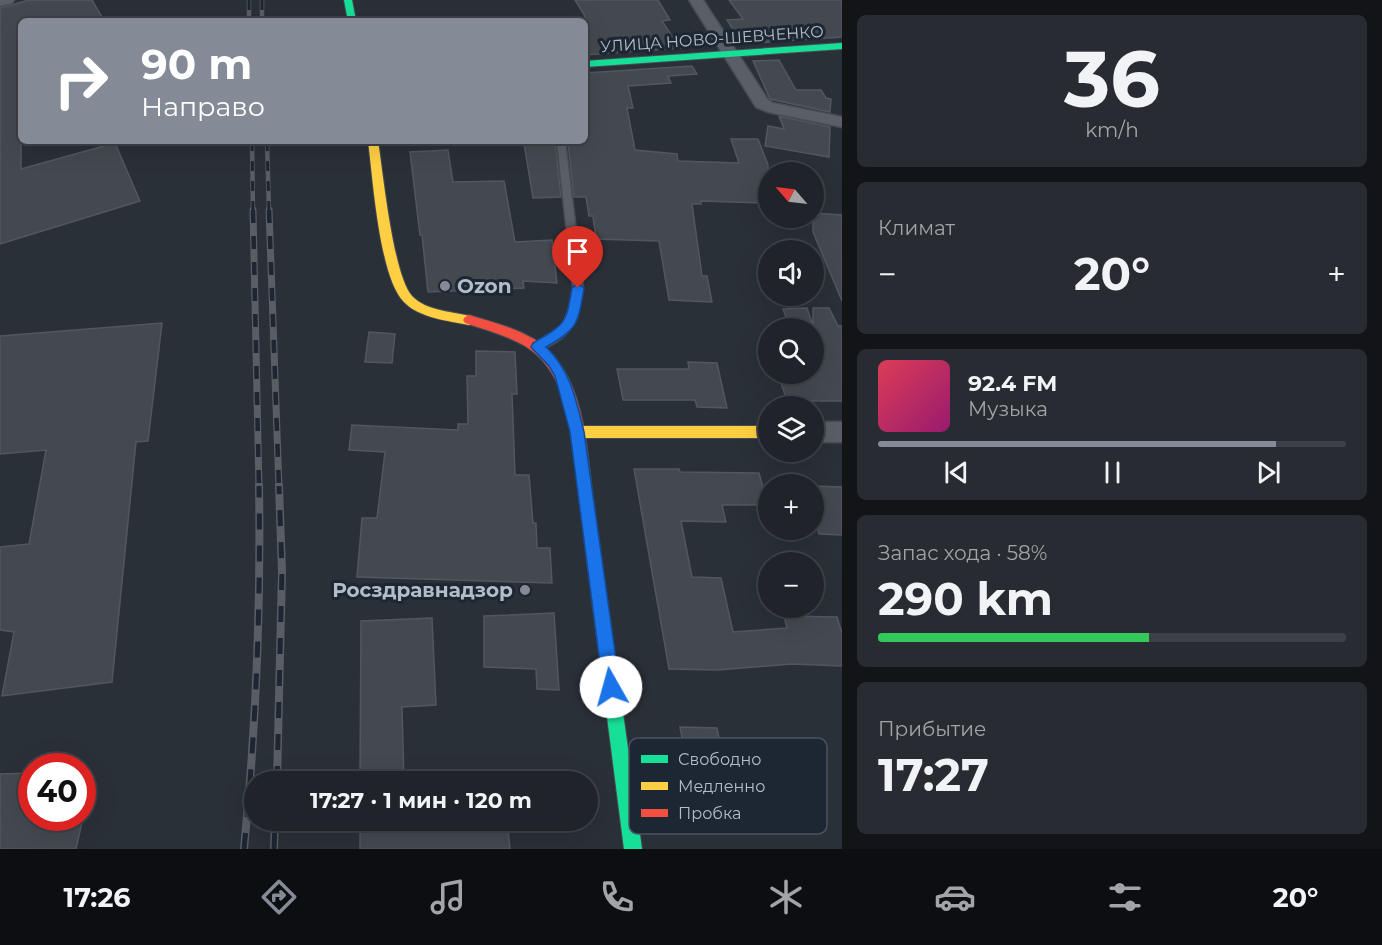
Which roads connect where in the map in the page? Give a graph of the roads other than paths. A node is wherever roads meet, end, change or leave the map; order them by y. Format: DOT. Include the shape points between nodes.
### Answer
graph roads {
  1 [pos="7,0"];
  2 [pos="348,0"];
  3 [pos="696,0"];
  4 [pos="0,2"];
  5 [pos="351,18"];
  6 [pos="842,46"];
  7 [pos="733,54"];
  8 [pos="588,64"];
  9 [pos="842,122"];
  10 [pos="373,144"];
  11 [pos="561,144"];
  12 [pos="537,347"];
  13 [pos="577,432"];
  14 [pos="758,432"];
  15 [pos="824,432"];
  16 [pos="842,432"];
  17 [pos="629,819"];
  18 [pos="631,834"];
  19 [pos="633,849"];
  1 -- 4 [label="street"];
  2 -- 5 [label="street"];
  3 -- 7 [label="street"];
  6 -- 7 [label="street, УЛИЦА НОВО-ШЕВЧЕНКО"];
  7 -- 8 [label="street, УЛИЦА НОВО-ШЕВЧЕНКО"];
  7 -- 9 [label="street" via="768,107"];
  10 -- 12 [label="street" via="400,290 421,306 491,324"];
  11 -- 12 [label="lane" via="578,288 566,329"];
  12 -- 13 [label="street" via="554,362 561,375"];
  13 -- 14 [label="street"];
  13 -- 17 [label="street"];
  15 -- 16 [label="street"];
  18 -- 19 [label="street"];
}
